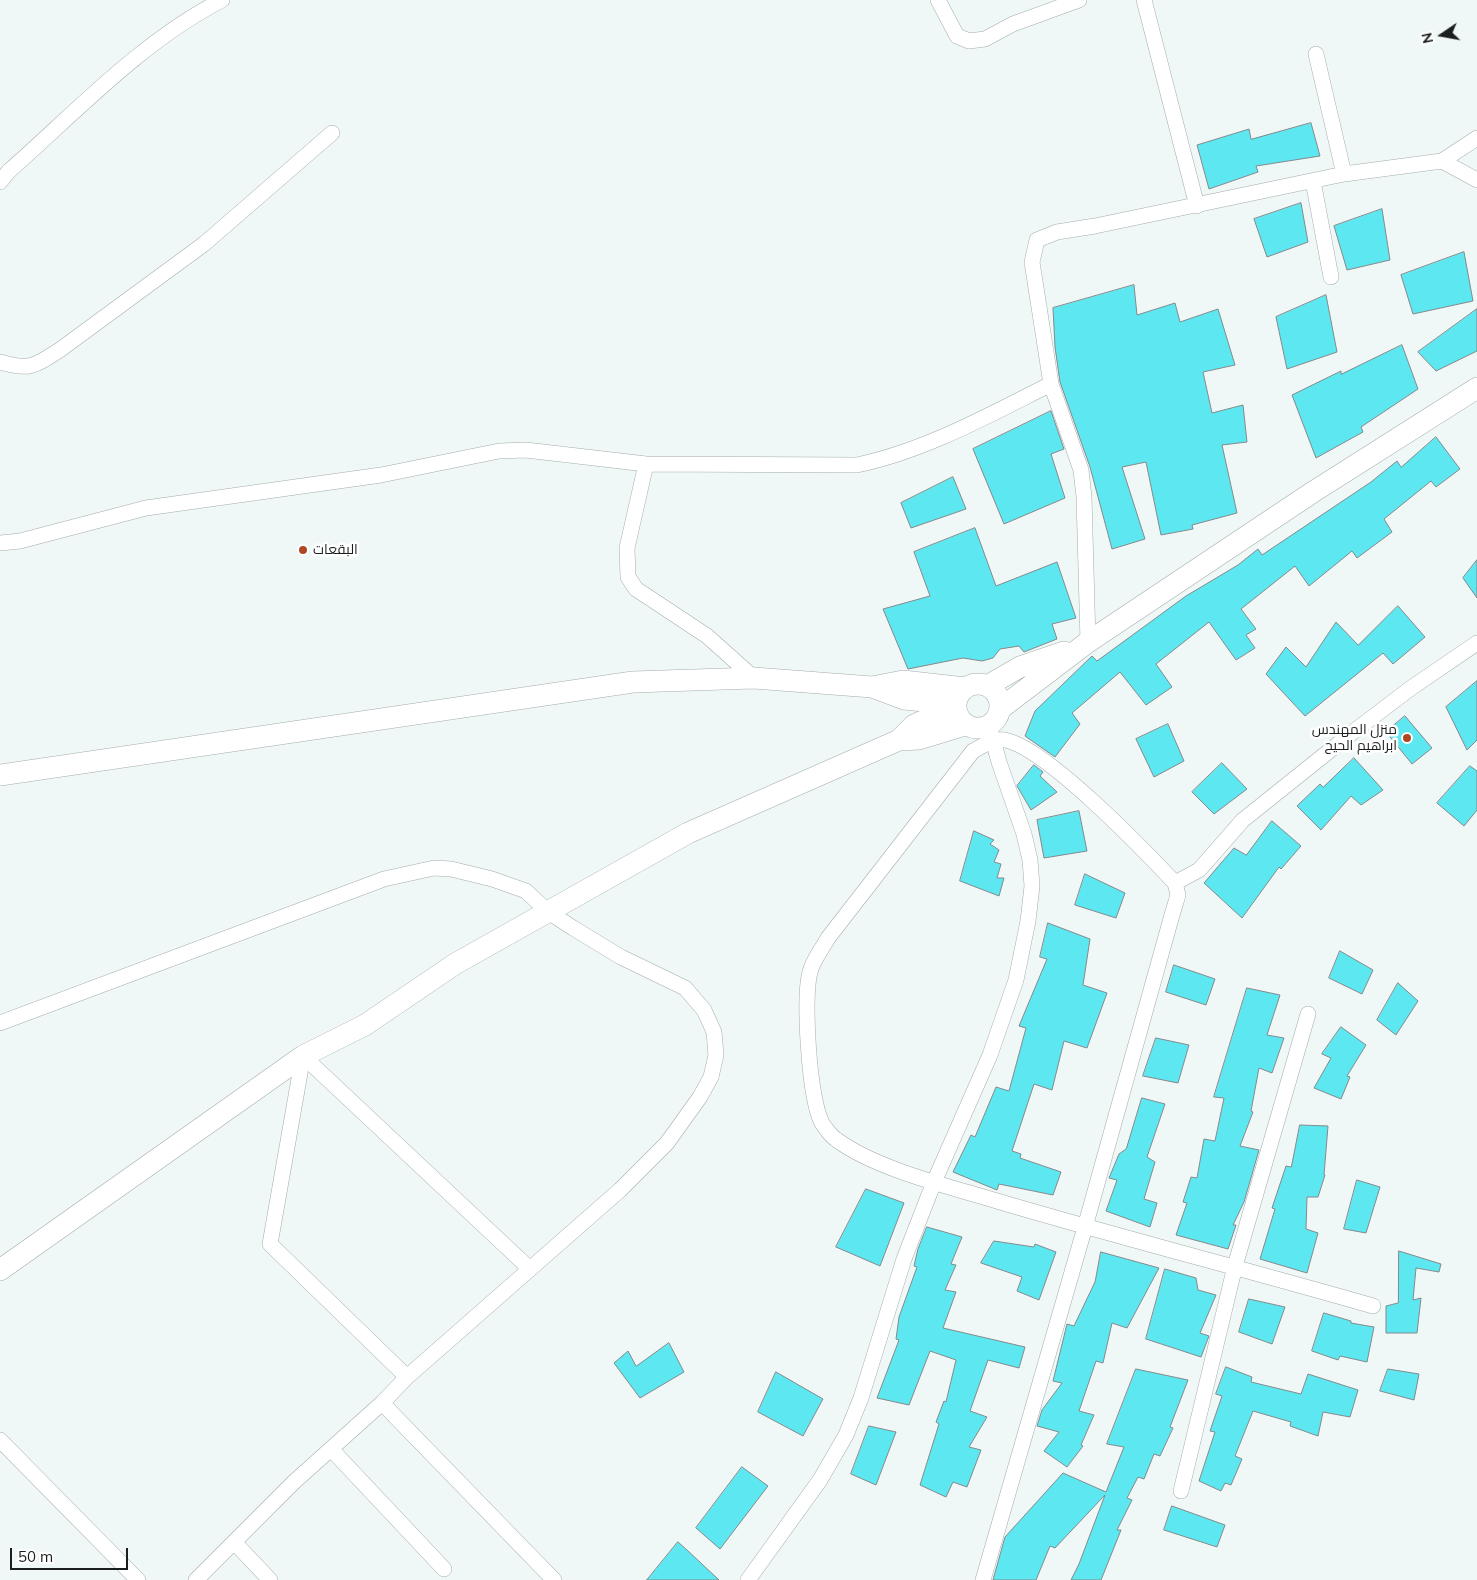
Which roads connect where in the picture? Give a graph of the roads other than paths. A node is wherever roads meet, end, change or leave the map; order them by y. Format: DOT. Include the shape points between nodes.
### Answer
graph roads {
  1 [pos="222,0"];
  2 [pos="938,0"];
  3 [pos="1079,0"];
  4 [pos="1144,0"];
  5 [pos="1316,54"];
  6 [pos="332,133"];
  7 [pos="1477,138"];
  8 [pos="1442,162"];
  9 [pos="1344,174"];
  10 [pos="1477,180"];
  11 [pos="1313,181"];
  12 [pos="0,182"];
  13 [pos="1196,206"];
  14 [pos="1331,277"];
  15 [pos="0,362"];
  16 [pos="1051,384"];
  17 [pos="1477,388"];
  18 [pos="646,464"];
  19 [pos="0,543"];
  20 [pos="1477,643"];
  21 [pos="1084,645"];
  22 [pos="754,678"];
  23 [pos="987,686"];
  24 [pos="960,706"];
  25 [pos="994,725"];
  26 [pos="0,775"];
  27 [pos="1175,883"];
  28 [pos="547,911"];
  29 [pos="1308,1014"];
  30 [pos="0,1023"];
  31 [pos="303,1056"];
  32 [pos="934,1182"];
  33 [pos="1085,1227"];
  34 [pos="1235,1266"];
  35 [pos="530,1269"];
  36 [pos="0,1270"];
  37 [pos="1374,1306"];
  38 [pos="407,1377"];
  39 [pos="382,1404"];
  40 [pos="0,1440"];
  41 [pos="331,1449"];
  42 [pos="1180,1491"];
  43 [pos="234,1542"];
  44 [pos="444,1569"];
  45 [pos="138,1580"];
  46 [pos="196,1580"];
  47 [pos="270,1580"];
  48 [pos="554,1580"];
  49 [pos="748,1580"];
  50 [pos="983,1580"];
  1 -- 12 [label="street" via="190,16 148,48"];
  2 -- 3 [label="street" via="957,36 968,41 985,40 1013,24"];
  4 -- 13 [label="street"];
  5 -- 9 [label="street"];
  6 -- 15 [label="street" via="204,244 61,349 38,363 21,368"];
  7 -- 8 [label="street"];
  8 -- 9 [label="street"];
  8 -- 10 [label="street"];
  9 -- 11 [label="street"];
  11 -- 13 [label="street"];
  11 -- 14 [label="street"];
  13 -- 16 [label="street" via="1057,232 1037,240 1032,262"];
  16 -- 18 [label="street" via="953,432 881,460 857,465"];
  16 -- 21 [label="street" via="1083,488"];
  17 -- 21 [label="street" via="1313,492"];
  18 -- 19 [label="street" via="526,450 500,451 380,475 146,508 20,541"];
  18 -- 22 [label="street" via="626,548 628,577 636,589 707,636"];
  20 -- 27 [label="street" via="1345,738 1243,820 1199,870"];
  21 -- 23 [label="street" via="1020,667"];
  21 -- 25 [label="street"];
  22 -- 24 [label="street" via="872,686 904,699"];
  22 -- 26 [label="street" via="633,682"];
  23 -- 24 [label="street" via="973,684"];
  23 -- 25 [label="street" via="997,695"];
  24 -- 25 [label="street" via="975,728"];
  24 -- 28 [label="street" via="919,739 899,740 688,833"];
  25 -- 27 [label="street" via="1005,740 1049,766 1129,834"];
  25 -- 32 [label="street" via="998,762 1030,860 1032,886 1028,921 1016,980 990,1055"];
  25 -- 32 [label="street" via="828,938 810,972 808,1025 812,1086 822,1123 836,1140 877,1161"];
  27 -- 33 [label="street" via="1178,895"];
  28 -- 30 [label="street" via="526,891 492,879 451,869 413,871 384,879"];
  28 -- 31 [label="street" via="455,964 365,1025"];
  28 -- 35 [label="street" via="621,957 685,988 704,1010 714,1032 716,1055 711,1077 700,1098 667,1143 620,1190"];
  29 -- 34 [label="street"];
  31 -- 35 [label="street"];
  31 -- 36 [label="street"];
  31 -- 38 [label="street" via="270,1244"];
  32 -- 33 [label="street"];
  32 -- 49 [label="street" via="904,1259 861,1398 846,1435 820,1480"];
  33 -- 34 [label="street"];
  33 -- 50 [label="street"];
  34 -- 37 [label="street"];
  34 -- 42 [label="street"];
  35 -- 38 [label="street"];
  38 -- 39 [label="street"];
  39 -- 41 [label="street"];
  39 -- 48 [label="street"];
  40 -- 45 [label="street"];
  41 -- 43 [label="street"];
  41 -- 44 [label="street"];
  43 -- 46 [label="street"];
  43 -- 47 [label="street"];
}
